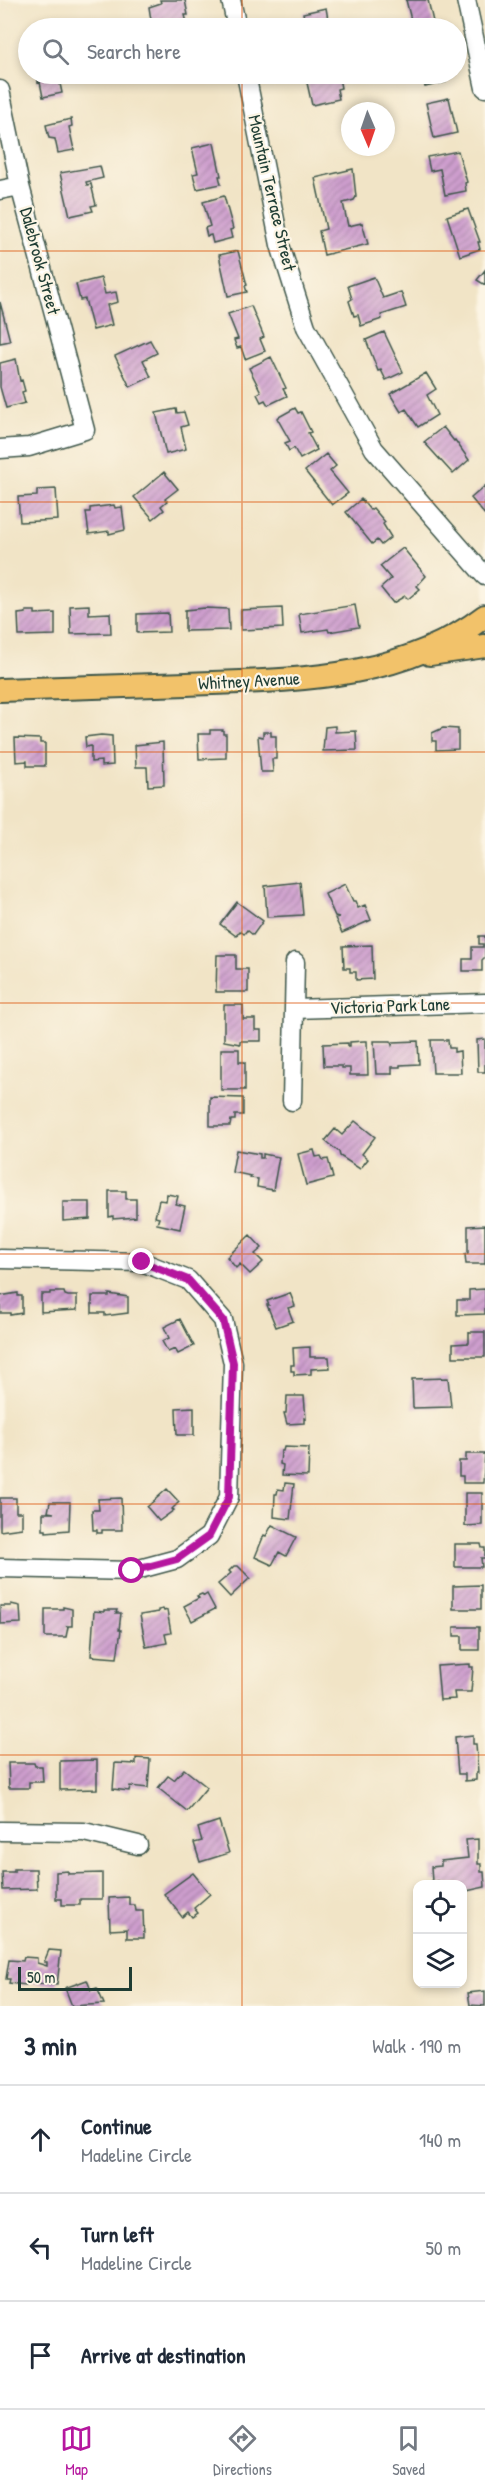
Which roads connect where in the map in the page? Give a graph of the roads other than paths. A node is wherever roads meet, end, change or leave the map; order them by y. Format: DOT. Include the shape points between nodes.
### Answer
graph roads {
  1 [pos="231,0"];
  2 [pos="466,0"];
  3 [pos="235,18"];
  4 [pos="248,84"];
  5 [pos="485,88"];
  6 [pos="0,90"];
  7 [pos="20,186"];
  8 [pos="0,190"];
  9 [pos="0,449"];
  10 [pos="485,576"];
  11 [pos="485,616"];
  12 [pos="485,646"];
  13 [pos="408,657"];
  14 [pos="0,690"];
  15 [pos="295,962"];
  16 [pos="485,1003"];
  17 [pos="294,1009"];
  18 [pos="292,1101"];
  19 [pos="0,1259"];
  20 [pos="0,1568"];
  21 [pos="0,1831"];
  22 [pos="138,1845"];
  1 -- 3 [label="street"];
  2 -- 5 [label="street"];
  4 -- 10 [label="street, Mountain Terrace Street" via="280,245 306,327 374,449"];
  6 -- 7 [label="street, Dalebrook Street"];
  7 -- 8 [label="street"];
  7 -- 9 [label="street, Dalebrook Street" via="85,430 29,447"];
  11 -- 13 [label="main road, Whitney Avenue"];
  12 -- 13 [label="main road"];
  13 -- 14 [label="main road, Whitney Avenue" via="331,677"];
  15 -- 17 [label="street"];
  16 -- 17 [label="street, Victoria Park Lane"];
  17 -- 18 [label="street"];
  19 -- 20 [label="street" via="142,1262 188,1280 223,1320 233,1363 229,1497 209,1536 177,1559 132,1571"];
  21 -- 22 [label="street" via="84,1832"];
}
